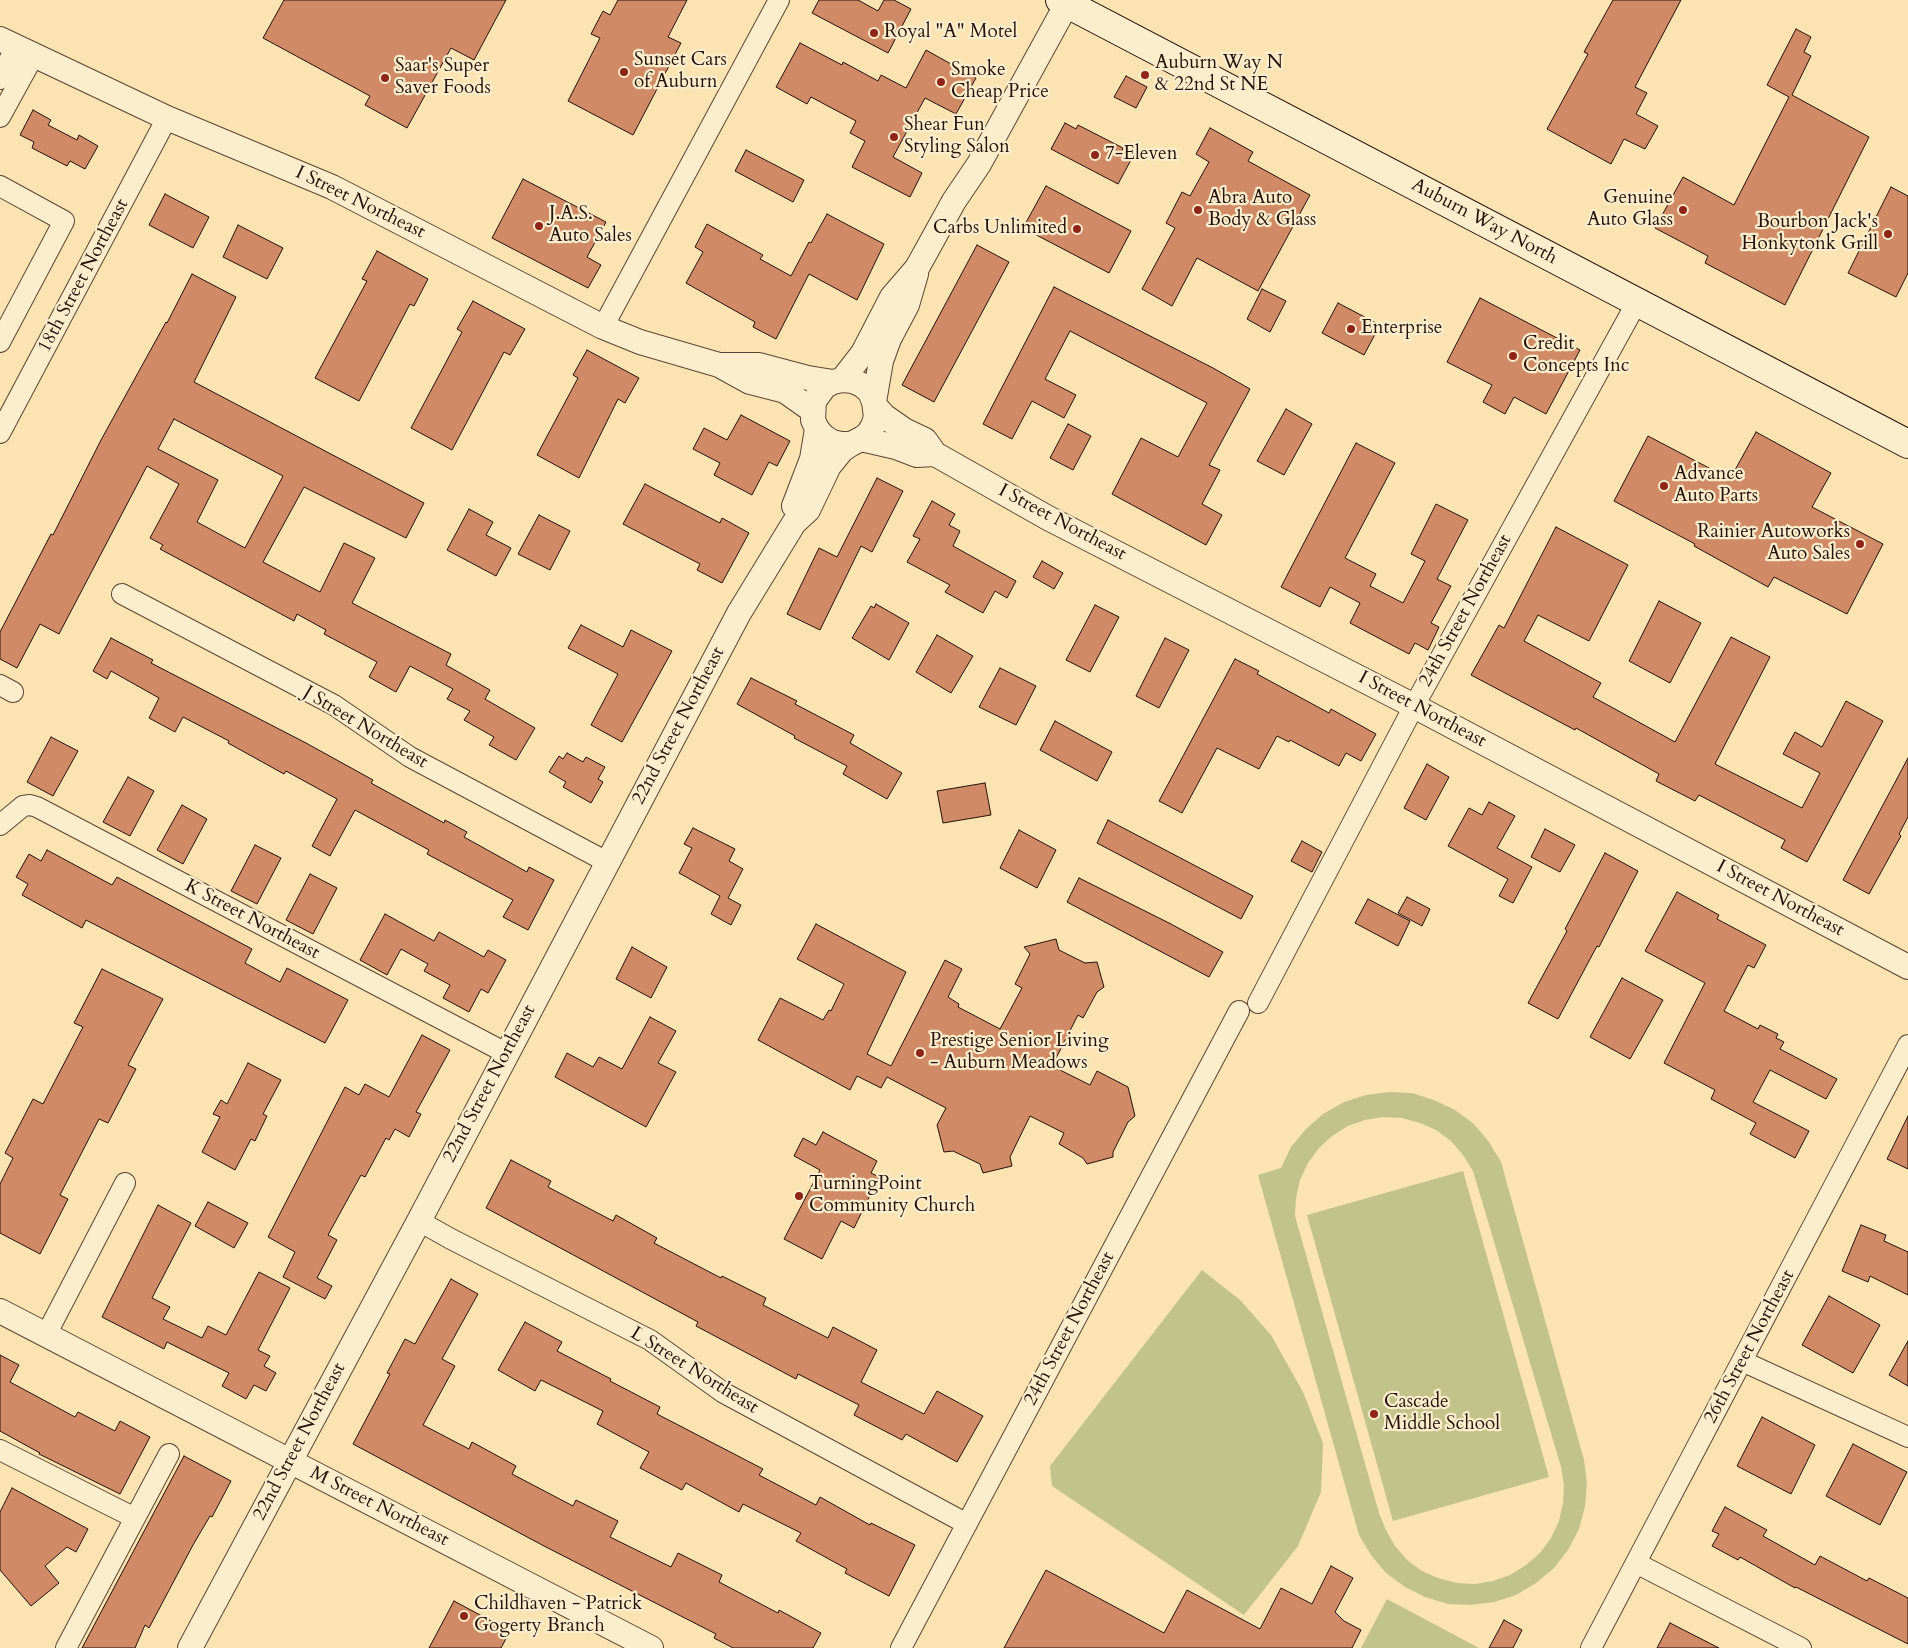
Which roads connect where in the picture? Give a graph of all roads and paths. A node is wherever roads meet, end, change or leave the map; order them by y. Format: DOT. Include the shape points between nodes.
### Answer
graph roads {
  1 [pos="779,0"];
  2 [pos="1065,1"];
  3 [pos="17,47"];
  4 [pos="0,79"];
  5 [pos="0,117"];
  6 [pos="167,118"];
  7 [pos="0,186"];
  8 [pos="917,268"];
  9 [pos="1637,302"];
  10 [pos="603,327"];
  11 [pos="0,342"];
  12 [pos="719,365"];
  13 [pos="838,381"];
  14 [pos="875,404"];
  15 [pos="815,420"];
  16 [pos="0,433"];
  17 [pos="856,441"];
  18 [pos="1908,444"];
  19 [pos="935,454"];
  20 [pos="794,523"];
  21 [pos="122,594"];
  22 [pos="1414,706"];
  23 [pos="0,825"];
  24 [pos="608,862"];
  25 [pos="1908,967"];
  26 [pos="1258,1002"];
  27 [pos="1239,1010"];
  28 [pos="1908,1045"];
  29 [pos="506,1053"];
  30 [pos="125,1183"];
  31 [pos="419,1221"];
  32 [pos="0,1311"];
  33 [pos="46,1335"];
  34 [pos="1742,1362"];
  35 [pos="1908,1436"];
  36 [pos="1,1451"];
  37 [pos="169,1454"];
  38 [pos="290,1460"];
  39 [pos="135,1518"];
  40 [pos="967,1524"];
  41 [pos="1636,1562"];
  42 [pos="66,1648"];
  43 [pos="190,1648"];
  44 [pos="650,1648"];
  45 [pos="901,1648"];
  46 [pos="1591,1648"];
  47 [pos="1801,1648"];
  1 -- 10 [label="street"];
  2 -- 8 [label="street" via="979,164 954,201"];
  2 -- 9 [label="main road, Auburn Way North"];
  3 -- 4 [label="street"];
  3 -- 5 [label="street"];
  3 -- 6 [label="street, I Street Northeast"];
  6 -- 10 [label="street, I Street Northeast" via="332,187"];
  6 -- 16 [label="street, 18th Street Northeast"];
  7 -- 11 [label="street" via="64,221"];
  8 -- 13 [label="street" via="892,297 863,353"];
  8 -- 14 [label="street" via="907,306 888,339 881,361"];
  9 -- 18 [label="main road, Auburn Way North"];
  9 -- 22 [label="street, 24th Street Northeast"];
  10 -- 12 [label="street, I Street Northeast" via="640,342"];
  12 -- 13 [label="street, I Street Northeast" via="759,366"];
  12 -- 15 [label="street, I Street Northeast" via="750,382 785,391"];
  13 -- 14 [label="street, I Street Northeast" via="862,385 870,392"];
  13 -- 15 [label="street" via="825,386 819,393"];
  14 -- 17 [label="street" via="874,426"];
  14 -- 19 [label="street, I Street Northeast" via="884,416 925,440"];
  15 -- 17 [label="street, I Street Northeast" via="823,436 832,442"];
  15 -- 20 [label="street, 22nd Street Northeast" via="812,459 794,502"];
  17 -- 19 [label="street, I Street Northeast" via="896,447 917,455"];
  17 -- 20 [label="street, 22nd Street Northeast" via="842,450 829,466 808,510"];
  19 -- 22 [label="street, I Street Northeast" via="1048,518"];
  20 -- 24 [label="street, 22nd Street Northeast" via="739,613"];
  21 -- 24 [label="street, J Street Northeast" via="334,706 410,757"];
  22 -- 25 [label="street, I Street Northeast"];
  22 -- 26 [label="street, 24th Street Northeast"];
  23 -- 29 [label="street, K Street Northeast" via="23,806 37,807"];
  24 -- 29 [label="street, 22nd Street Northeast"];
  27 -- 40 [label="street, 24th Street Northeast"];
  28 -- 34 [label="street, 26th Street Northeast"];
  29 -- 31 [label="street, 22nd Street Northeast"];
  30 -- 33 [label="street"];
  31 -- 38 [label="street, 22nd Street Northeast"];
  31 -- 40 [label="street, L Street Northeast" via="650,1340 724,1394"];
  32 -- 33 [label="street, M Street Northeast"];
  33 -- 38 [label="street, M Street Northeast"];
  34 -- 35 [label="street"];
  34 -- 41 [label="street, 26th Street Northeast"];
  36 -- 39 [label="street"];
  37 -- 39 [label="street"];
  38 -- 43 [label="street, 22nd Street Northeast"];
  38 -- 44 [label="street, M Street Northeast"];
  39 -- 42 [label="street"];
  40 -- 45 [label="street, 24th Street Northeast"];
  41 -- 46 [label="street, 26th Street Northeast"];
  41 -- 47 [label="street"];
}
